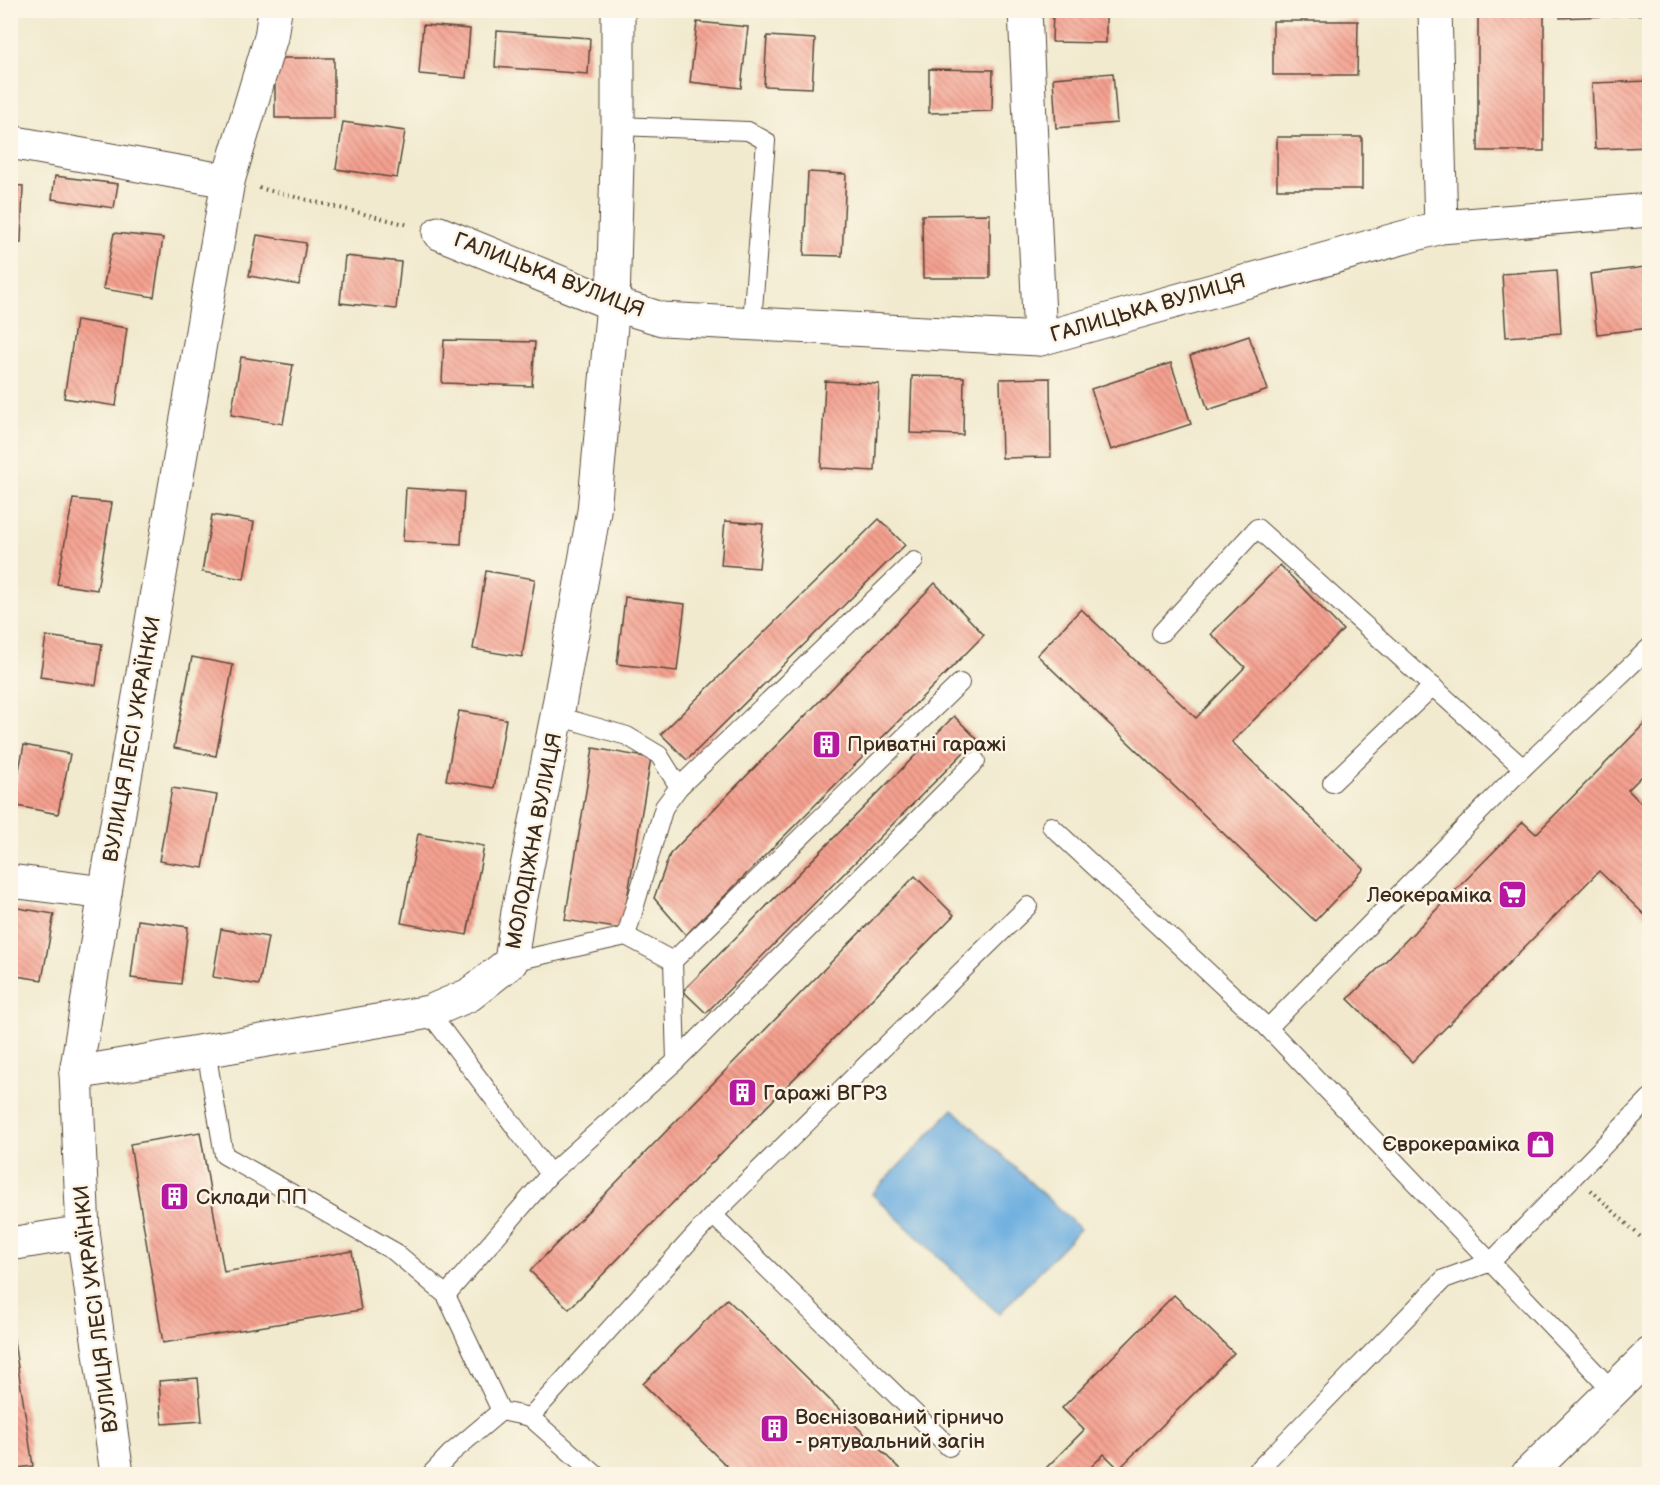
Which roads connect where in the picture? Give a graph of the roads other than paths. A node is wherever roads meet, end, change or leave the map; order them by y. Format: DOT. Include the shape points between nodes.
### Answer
graph roads {
  1 [pos="275,10"];
  2 [pos="618,10"];
  3 [pos="1025,10"];
  4 [pos="1435,10"];
  5 [pos="618,126"];
  6 [pos="10,142"];
  7 [pos="228,181"];
  8 [pos="1650,210"];
  9 [pos="1441,227"];
  10 [pos="439,233"];
  11 [pos="613,304"];
  12 [pos="752,322"];
  13 [pos="1040,339"];
  14 [pos="914,561"];
  15 [pos="1161,633"];
  16 [pos="1650,647"];
  17 [pos="960,683"];
  18 [pos="1433,686"];
  19 [pos="557,716"];
  20 [pos="976,761"];
  21 [pos="1523,768"];
  22 [pos="1332,783"];
  23 [pos="679,787"];
  24 [pos="1052,826"];
  25 [pos="10,881"];
  26 [pos="105,893"];
  27 [pos="1028,906"];
  28 [pos="626,936"];
  29 [pos="511,962"];
  30 [pos="673,962"];
  31 [pos="429,1012"];
  32 [pos="1268,1028"];
  33 [pos="206,1051"];
  34 [pos="676,1061"];
  35 [pos="76,1073"];
  36 [pos="1650,1098"];
  37 [pos="550,1174"];
  38 [pos="713,1215"];
  39 [pos="83,1232"];
  40 [pos="10,1244"];
  41 [pos="1491,1262"];
  42 [pos="446,1295"];
  43 [pos="1650,1354"];
  44 [pos="1613,1391"];
  45 [pos="501,1411"];
  46 [pos="530,1417"];
  47 [pos="949,1447"];
  48 [pos="117,1474"];
  49 [pos="431,1474"];
  50 [pos="595,1474"];
  51 [pos="1254,1474"];
  52 [pos="1528,1474"];
  1 -- 7 [label="street, ВУЛИЦЯ ЛЕСІ УКРАЇНКИ" via="271,37"];
  2 -- 5 [label="street, МОЛОДІЖНА ВУЛИЦЯ"];
  3 -- 13 [label="street"];
  4 -- 9 [label="street"];
  5 -- 11 [label="street, МОЛОДІЖНА ВУЛИЦЯ"];
  5 -- 12 [label="lane" via="748,131 766,141"];
  6 -- 7 [label="street"];
  7 -- 26 [label="street, ВУЛИЦЯ ЛЕСІ УКРАЇНКИ"];
  8 -- 9 [label="street, ГАЛИЦЬКА ВУЛИЦЯ"];
  9 -- 13 [label="street, ГАЛИЦЬКА ВУЛИЦЯ"];
  10 -- 11 [label="street, ГАЛИЦЬКА ВУЛИЦЯ"];
  11 -- 12 [label="street, ГАЛИЦЬКА ВУЛИЦЯ" via="662,319"];
  11 -- 19 [label="street, МОЛОДІЖНА ВУЛИЦЯ" via="594,511"];
  12 -- 13 [label="street, ГАЛИЦЬКА ВУЛИЦЯ"];
  14 -- 23 [label="lane"];
  15 -- 18 [label="lane" via="1257,528"];
  16 -- 21 [label="lane"];
  17 -- 30 [label="lane"];
  18 -- 21 [label="lane"];
  18 -- 22 [label="lane"];
  19 -- 23 [label="lane" via="627,736 659,755"];
  19 -- 29 [label="street, МОЛОДІЖНА ВУЛИЦЯ"];
  20 -- 34 [label="lane"];
  21 -- 32 [label="lane"];
  23 -- 28 [label="lane" via="664,807"];
  24 -- 32 [label="lane"];
  25 -- 26 [label="street"];
  26 -- 35 [label="street, ВУЛИЦЯ ЛЕСІ УКРАЇНКИ"];
  27 -- 38 [label="lane"];
  28 -- 29 [label="lane"];
  28 -- 30 [label="lane"];
  29 -- 31 [label="street, МОЛОДІЖНА ВУЛИЦЯ" via="469,995"];
  30 -- 34 [label="lane"];
  31 -- 33 [label="street, МОЛОДІЖНА ВУЛИЦЯ"];
  31 -- 37 [label="lane"];
  32 -- 41 [label="lane"];
  33 -- 35 [label="street, МОЛОДІЖНА ВУЛИЦЯ"];
  33 -- 42 [label="lane" via="224,1155 394,1252"];
  34 -- 37 [label="lane"];
  35 -- 39 [label="street, ВУЛИЦЯ ЛЕСІ УКРАЇНКИ"];
  36 -- 41 [label="lane"];
  37 -- 42 [label="lane"];
  38 -- 46 [label="lane"];
  38 -- 47 [label="lane"];
  39 -- 40 [label="street"];
  39 -- 48 [label="street, ВУЛИЦЯ ЛЕСІ УКРАЇНКИ"];
  41 -- 44 [label="lane"];
  41 -- 51 [label="lane" via="1444,1279"];
  42 -- 45 [label="lane"];
  43 -- 44 [label="street"];
  44 -- 52 [label="street"];
  45 -- 46 [label="lane"];
  45 -- 49 [label="lane"];
  46 -- 50 [label="lane"];
}
